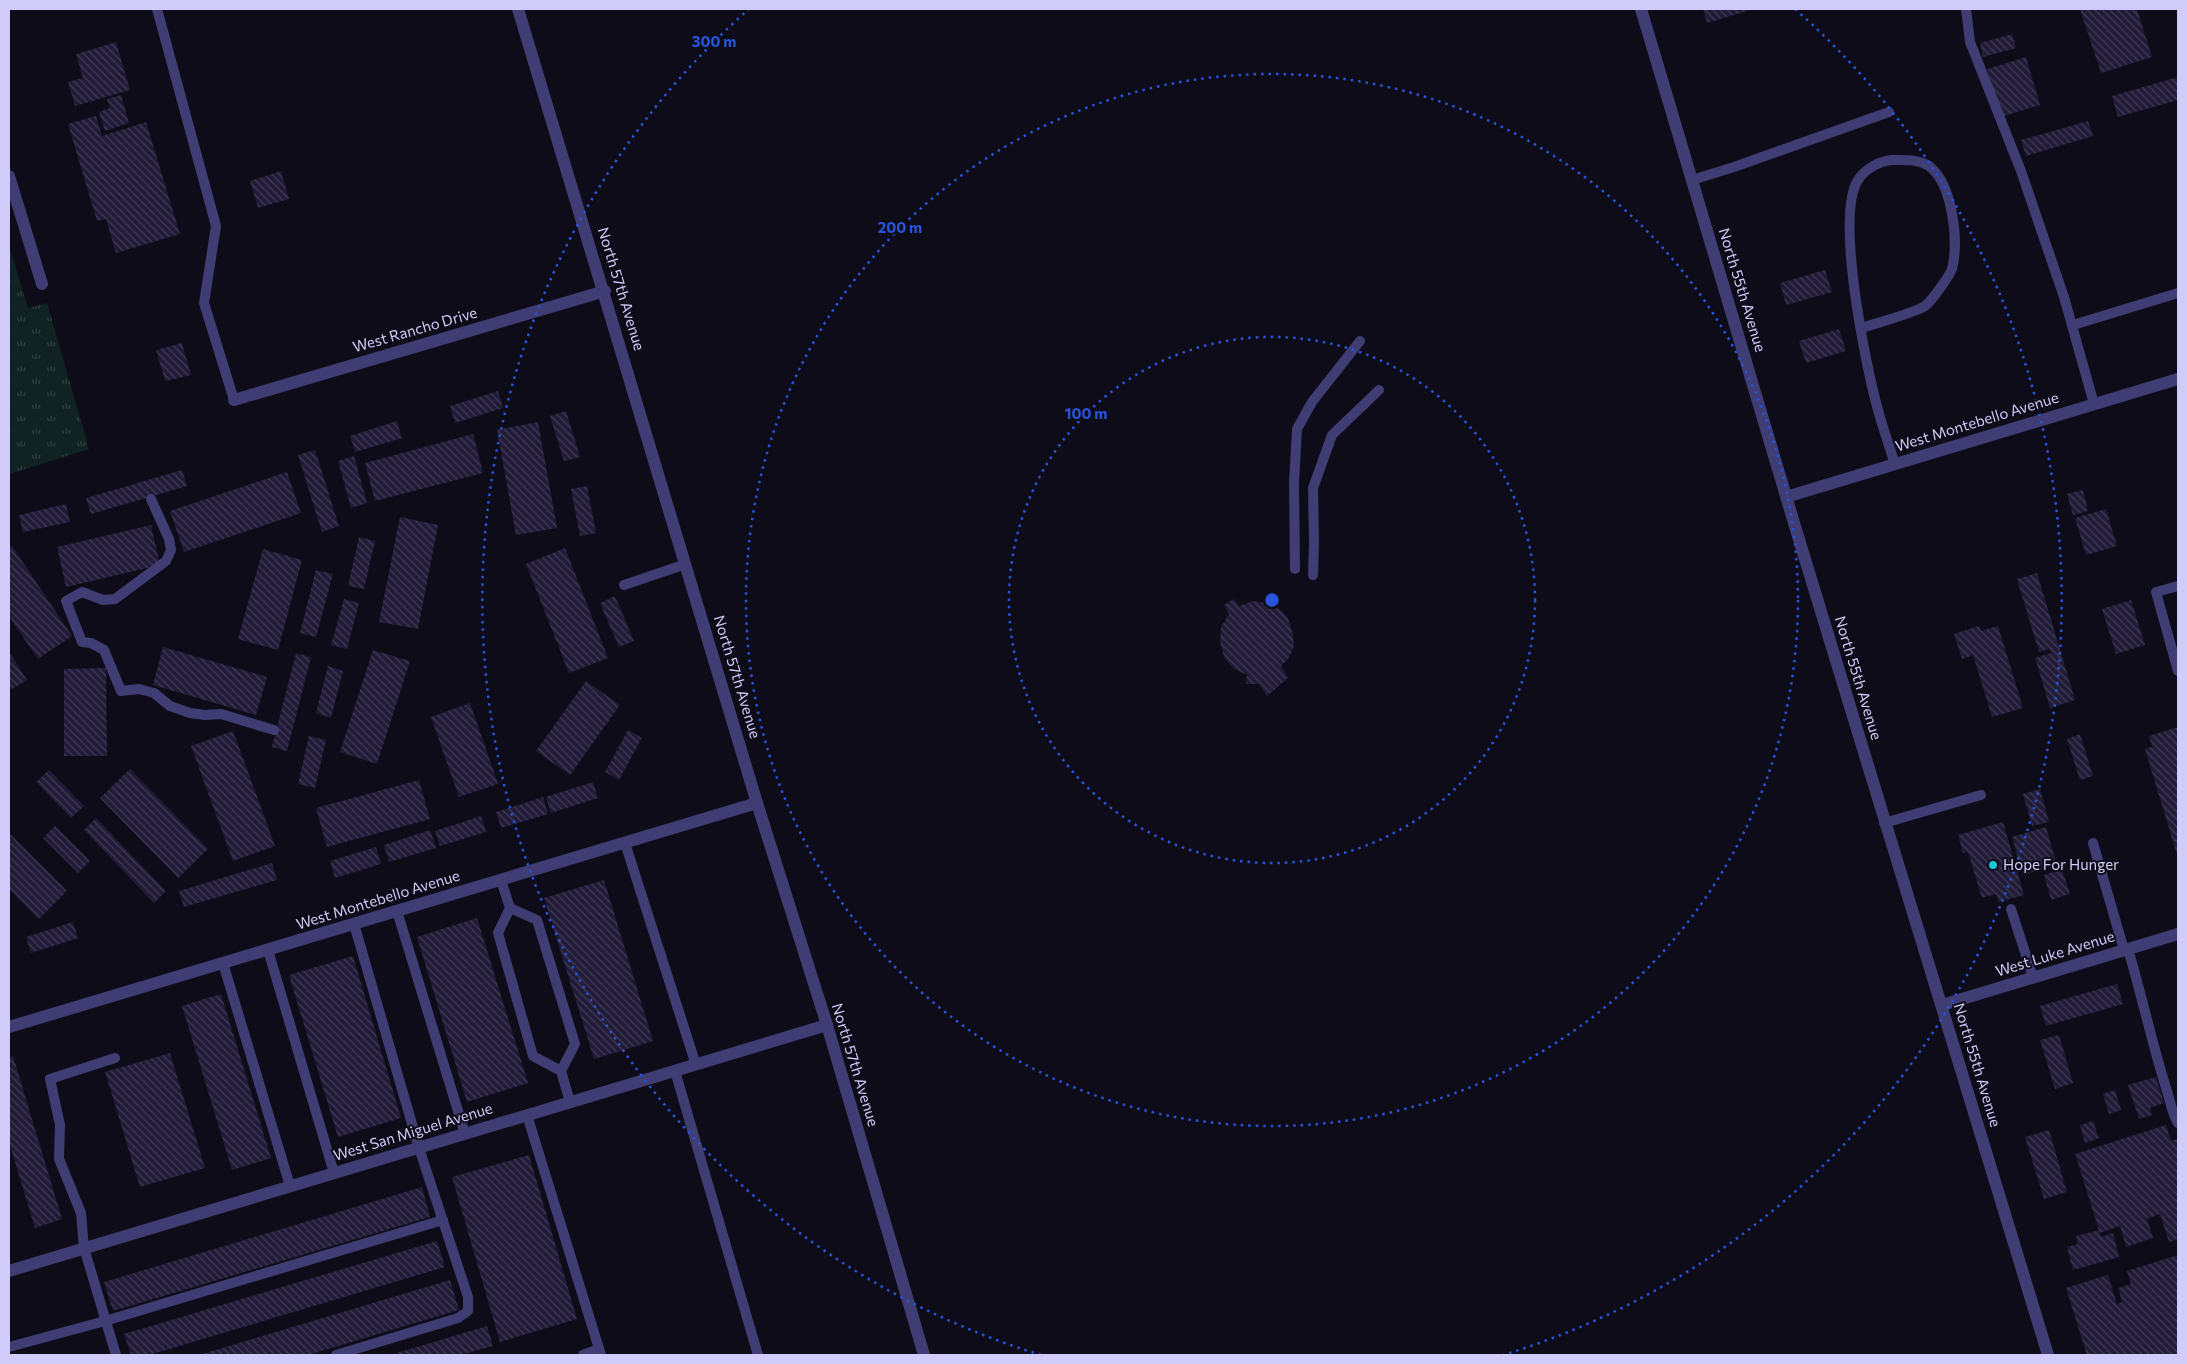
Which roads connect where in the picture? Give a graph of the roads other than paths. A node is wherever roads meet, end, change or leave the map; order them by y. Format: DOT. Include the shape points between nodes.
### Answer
graph roads {
  1 [pos="518,9"];
  2 [pos="1642,9"];
  3 [pos="1966,9"];
  4 [pos="156,11"];
  5 [pos="1889,112"];
  6 [pos="9,176"];
  7 [pos="1692,180"];
  8 [pos="42,284"];
  9 [pos="604,291"];
  10 [pos="2178,292"];
  11 [pos="2073,325"];
  12 [pos="1861,328"];
  13 [pos="1360,341"];
  14 [pos="2178,379"];
  15 [pos="1379,390"];
  16 [pos="234,400"];
  17 [pos="2094,404"];
  18 [pos="1895,464"];
  19 [pos="1786,497"];
  20 [pos="151,499"];
  21 [pos="686,564"];
  22 [pos="1295,569"];
  23 [pos="1313,575"];
  24 [pos="624,585"];
  25 [pos="2178,586"];
  26 [pos="2178,671"];
  27 [pos="274,730"];
  28 [pos="1981,795"];
  29 [pos="758,803"];
  30 [pos="1884,823"];
  31 [pos="626,843"];
  32 [pos="2092,843"];
  33 [pos="501,880"];
  34 [pos="510,908"];
  35 [pos="2010,909"];
  36 [pos="397,911"];
  37 [pos="354,924"];
  38 [pos="2178,934"];
  39 [pos="268,950"];
  40 [pos="2126,950"];
  41 [pos="223,963"];
  42 [pos="2033,978"];
  43 [pos="1942,1005"];
  44 [pos="827,1025"];
  45 [pos="9,1028"];
  46 [pos="115,1058"];
  47 [pos="696,1065"];
  48 [pos="561,1071"];
  49 [pos="675,1071"];
  50 [pos="570,1102"];
  51 [pos="527,1115"];
  52 [pos="2178,1123"];
  53 [pos="464,1134"];
  54 [pos="420,1148"];
  55 [pos="334,1173"];
  56 [pos="290,1186"];
  57 [pos="443,1220"];
  58 [pos="84,1248"];
  59 [pos="9,1271"];
  60 [pos="105,1321"];
  61 [pos="9,1348"];
  62 [pos="600,1352"];
  63 [pos="116,1355"];
  64 [pos="336,1355"];
  65 [pos="583,1355"];
  66 [pos="758,1355"];
  67 [pos="924,1355"];
  68 [pos="2048,1355"];
  1 -- 9 [label="street, North 57th Avenue"];
  2 -- 7 [label="street, North 55th Avenue"];
  3 -- 11 [label="lane" via="1970,42 2021,171"];
  4 -- 16 [label="lane" via="216,226 204,302"];
  5 -- 7 [label="lane"];
  6 -- 8 [label="street"];
  7 -- 19 [label="street, North 55th Avenue"];
  9 -- 16 [label="street, West Rancho Drive"];
  9 -- 21 [label="street, North 57th Avenue"];
  10 -- 11 [label="lane"];
  11 -- 17 [label="lane"];
  12 -- 12 [label="lane" via="1848,226 1850,201 1857,181 1868,168 1888,160 1911,159 1929,166 1944,186 1956,235 1952,270 1925,306"];
  12 -- 18 [label="lane" via="1878,409"];
  13 -- 22 [label="lane" via="1312,402 1297,429"];
  14 -- 17 [label="street, West Montebello Avenue"];
  15 -- 23 [label="lane" via="1332,435 1313,488"];
  17 -- 18 [label="street, West Montebello Avenue"];
  18 -- 19 [label="street, West Montebello Avenue"];
  19 -- 30 [label="street, North 55th Avenue"];
  20 -- 27 [label="lane" via="169,539 171,550 166,562 115,599 103,600 82,592 66,601 82,642 104,650 121,691 140,689 190,713 221,714"];
  21 -- 24 [label="lane"];
  21 -- 29 [label="street, North 57th Avenue"];
  25 -- 26 [label="lane" via="2156,592"];
  28 -- 30 [label="lane"];
  29 -- 31 [label="street, West Montebello Avenue"];
  29 -- 44 [label="street, North 57th Avenue"];
  30 -- 43 [label="street, North 55th Avenue"];
  31 -- 33 [label="street, West Montebello Avenue"];
  31 -- 47 [label="lane"];
  32 -- 40 [label="lane"];
  33 -- 34 [label="lane"];
  33 -- 36 [label="street, West Montebello Avenue"];
  34 -- 48 [label="lane" via="498,933 533,1056"];
  34 -- 48 [label="lane" via="537,920 575,1044"];
  35 -- 42 [label="lane"];
  36 -- 37 [label="street, West Montebello Avenue"];
  36 -- 53 [label="lane"];
  37 -- 39 [label="street, West Montebello Avenue"];
  37 -- 54 [label="lane"];
  38 -- 40 [label="street, West Luke Avenue"];
  39 -- 41 [label="street, West Montebello Avenue"];
  39 -- 55 [label="lane"];
  40 -- 42 [label="street, West Luke Avenue"];
  40 -- 52 [label="lane"];
  41 -- 45 [label="street, West Montebello Avenue"];
  41 -- 56 [label="lane"];
  42 -- 43 [label="street, West Luke Avenue"];
  43 -- 68 [label="street, North 55th Avenue"];
  44 -- 47 [label="street, West San Miguel Avenue"];
  44 -- 67 [label="street, North 57th Avenue"];
  46 -- 58 [label="lane" via="50,1079 60,1124 59,1159 82,1213"];
  47 -- 49 [label="street, West San Miguel Avenue"];
  48 -- 50 [label="lane"];
  49 -- 50 [label="street, West San Miguel Avenue"];
  49 -- 66 [label="lane"];
  50 -- 51 [label="street, West San Miguel Avenue"];
  51 -- 53 [label="street, West San Miguel Avenue"];
  51 -- 62 [label="lane"];
  53 -- 54 [label="street, West San Miguel Avenue"];
  54 -- 55 [label="street, West San Miguel Avenue"];
  54 -- 57 [label="lane"];
  55 -- 56 [label="street, West San Miguel Avenue"];
  56 -- 58 [label="street, West San Miguel Avenue"];
  57 -- 60 [label="lane"];
  57 -- 64 [label="lane" via="468,1297 468,1311 458,1318"];
  58 -- 59 [label="street, West San Miguel Avenue"];
  58 -- 60 [label="lane"];
  60 -- 61 [label="lane"];
  60 -- 63 [label="lane"];
  62 -- 65 [label="lane"];
}
